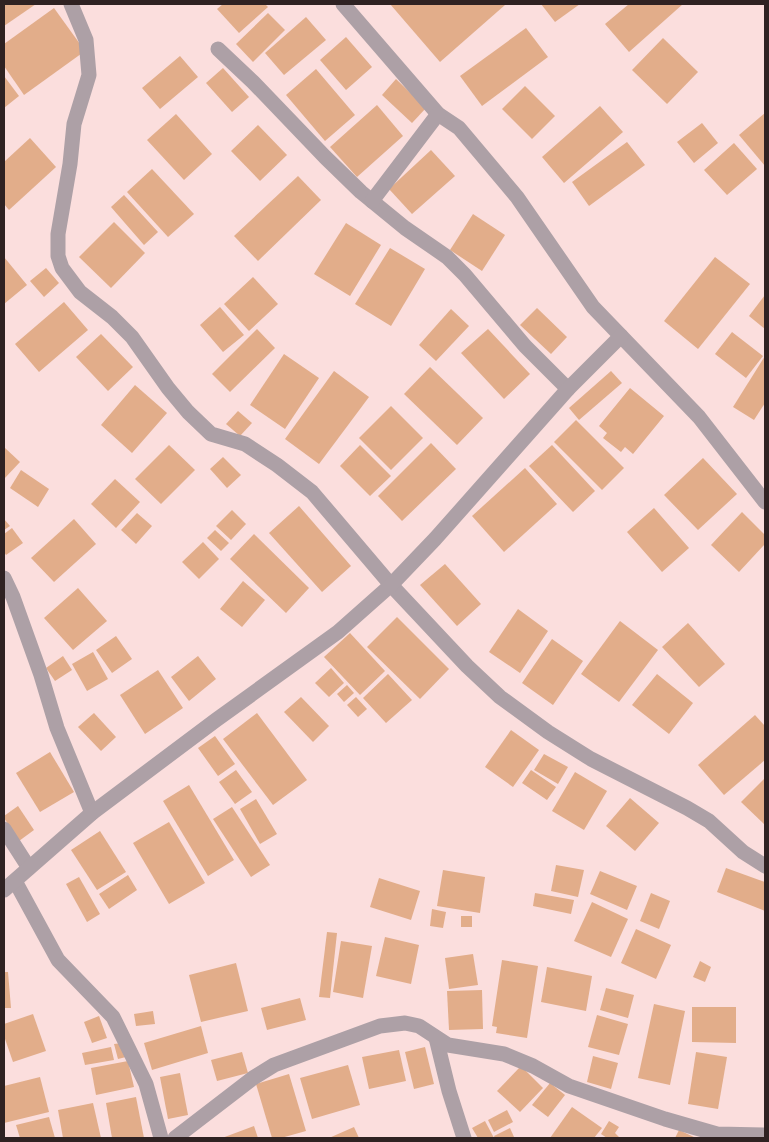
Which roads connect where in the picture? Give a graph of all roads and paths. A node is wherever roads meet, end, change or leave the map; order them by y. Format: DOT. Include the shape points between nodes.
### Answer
graph roads {
  1 [pos="71,4"];
  2 [pos="343,4"];
  3 [pos="218,49"];
  4 [pos="438,114"];
  5 [pos="372,201"];
  6 [pos="621,336"];
  7 [pos="568,389"];
  8 [pos="765,502"];
  9 [pos="4,578"];
  10 [pos="391,585"];
  11 [pos="92,813"];
  12 [pos="4,830"];
  13 [pos="765,866"];
  14 [pos="29,868"];
  15 [pos="9,885"];
  16 [pos="436,1038"];
  17 [pos="765,1135"];
  18 [pos="161,1138"];
  19 [pos="174,1138"];
  20 [pos="464,1138"];
  1 -- 10 [label="street" via="86,40 89,75 74,124 58,234 58,256 62,268 80,292 132,337 168,388 210,434 245,444 312,492"];
  2 -- 4 [label="street"];
  3 -- 5 [label="street"];
  4 -- 5 [label="street"];
  4 -- 6 [label="street" via="459,128 517,197 593,307"];
  5 -- 7 [label="street" via="447,257 525,346"];
  6 -- 7 [label="street"];
  6 -- 8 [label="street" via="699,417"];
  7 -- 10 [label="street"];
  9 -- 11 [label="street" via="41,675 57,728"];
  10 -- 11 [label="street" via="338,632"];
  10 -- 13 [label="street" via="500,697 591,759 702,816 743,852"];
  11 -- 14 [label="street"];
  12 -- 14 [label="street"];
  14 -- 15 [label="street"];
  15 -- 18 [label="street" via="58,960 113,1017 146,1084"];
  16 -- 17 [label="street" via="448,1045 504,1054 569,1086 665,1119 717,1134"];
  16 -- 19 [label="street" via="412,1024 380,1026 274,1065"];
  16 -- 20 [label="street"];
}
